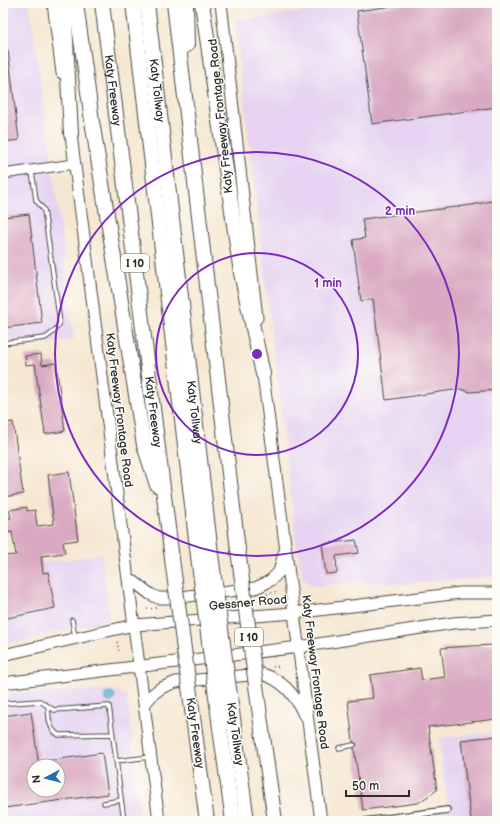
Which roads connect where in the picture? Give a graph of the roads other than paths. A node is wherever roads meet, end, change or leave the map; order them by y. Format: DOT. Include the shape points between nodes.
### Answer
graph roads {
  1 [pos="52,3"];
  2 [pos="64,3"];
  3 [pos="76,3"];
  4 [pos="102,3"];
  5 [pos="147,3"];
  6 [pos="174,3"];
  7 [pos="186,3"];
  8 [pos="202,3"];
  9 [pos="221,3"];
  10 [pos="133,8"];
  11 [pos="188,117"];
  12 [pos="70,134"];
  13 [pos="74,164"];
  14 [pos="32,170"];
  15 [pos="3,174"];
  16 [pos="3,343"];
  17 [pos="263,374"];
  18 [pos="168,524"];
  19 [pos="286,548"];
  20 [pos="204,555"];
  21 [pos="128,577"];
  22 [pos="497,593"];
  23 [pos="294,613"];
  24 [pos="72,620"];
  25 [pos="497,620"];
  26 [pos="134,625"];
  27 [pos="75,638"];
  28 [pos="299,646"];
  29 [pos="3,655"];
  30 [pos="139,666"];
  31 [pos="3,683"];
  32 [pos="3,704"];
  33 [pos="144,705"];
  34 [pos="48,706"];
  35 [pos="309,726"];
  36 [pos="227,727"];
  37 [pos="113,734"];
  38 [pos="354,745"];
  39 [pos="339,748"];
  40 [pos="151,756"];
  41 [pos="116,761"];
  42 [pos="121,800"];
  43 [pos="104,803"];
  44 [pos="447,810"];
  45 [pos="275,819"];
  46 [pos="124,821"];
  47 [pos="159,821"];
  48 [pos="207,821"];
  49 [pos="233,821"];
  50 [pos="247,821"];
  51 [pos="321,821"];
  52 [pos="366,821"];
  1 -- 12 [label="main road, Katy Freeway Frontage Road"];
  2 -- 12 [label="highway"];
  3 -- 18 [label="highway" via="92,121 144,445"];
  4 -- 18 [label="highway, Katy Freeway / I 10"];
  5 -- 20 [label="highway, Katy Tollway"];
  6 -- 11 [label="highway, I 10"];
  7 -- 11 [label="highway"];
  8 -- 17 [label="highway" via="241,273"];
  9 -- 17 [label="main road, Katy Freeway Frontage Road"];
  10 -- 20 [label="highway, Katy Tollway"];
  11 -- 45 [label="highway, I 10, bridge" via="238,550"];
  12 -- 13 [label="main road, Katy Freeway Frontage Road"];
  13 -- 14 [label="street"];
  13 -- 21 [label="main road, Katy Freeway Frontage Road"];
  14 -- 15 [label="street"];
  14 -- 16 [label="lane" via="36,200 44,210 60,323 51,335 44,338"];
  17 -- 19 [label="main road, Katy Freeway Frontage Road"];
  18 -- 48 [label="highway, Katy Freeway / I 10, bridge"];
  19 -- 21 [label="main road" via="279,572 271,580 255,588 158,598"];
  19 -- 23 [label="main road, Katy Freeway Frontage Road"];
  20 -- 36 [label="highway, Katy Tollway, bridge"];
  21 -- 26 [label="main road, Katy Freeway Frontage Road"];
  22 -- 23 [label="main road, Gessner Road" via="460,593"];
  23 -- 26 [label="main road, Gessner Road"];
  23 -- 28 [label="main road, Katy Freeway Frontage Road"];
  24 -- 27 [label="lane"];
  25 -- 28 [label="main road" via="453,623"];
  26 -- 27 [label="main road, Gessner Road"];
  26 -- 30 [label="main road, Katy Freeway Frontage Road"];
  27 -- 29 [label="main road, Gessner Road"];
  28 -- 30 [label="main road"];
  28 -- 35 [label="main road, Katy Freeway Frontage Road"];
  30 -- 31 [label="main road"];
  30 -- 33 [label="main road, Katy Freeway Frontage Road"];
  32 -- 34 [label="lane" via="40,702"];
  33 -- 35 [label="main road" via="161,688 176,682 262,674 272,676 286,686 300,705"];
  33 -- 40 [label="main road, Katy Freeway Frontage Road"];
  34 -- 37 [label="lane" via="54,733"];
  34 -- 37 [label="lane" via="54,710 109,706"];
  35 -- 51 [label="main road, Katy Freeway Frontage Road"];
  36 -- 49 [label="highway, Katy Tollway"];
  36 -- 50 [label="highway, Katy Tollway"];
  37 -- 41 [label="lane"];
  38 -- 39 [label="lane"];
  40 -- 41 [label="lane"];
  40 -- 47 [label="main road, Katy Freeway Frontage Road"];
  41 -- 42 [label="lane"];
  42 -- 43 [label="lane"];
  42 -- 46 [label="lane"];
  44 -- 52 [label="street"];
}
